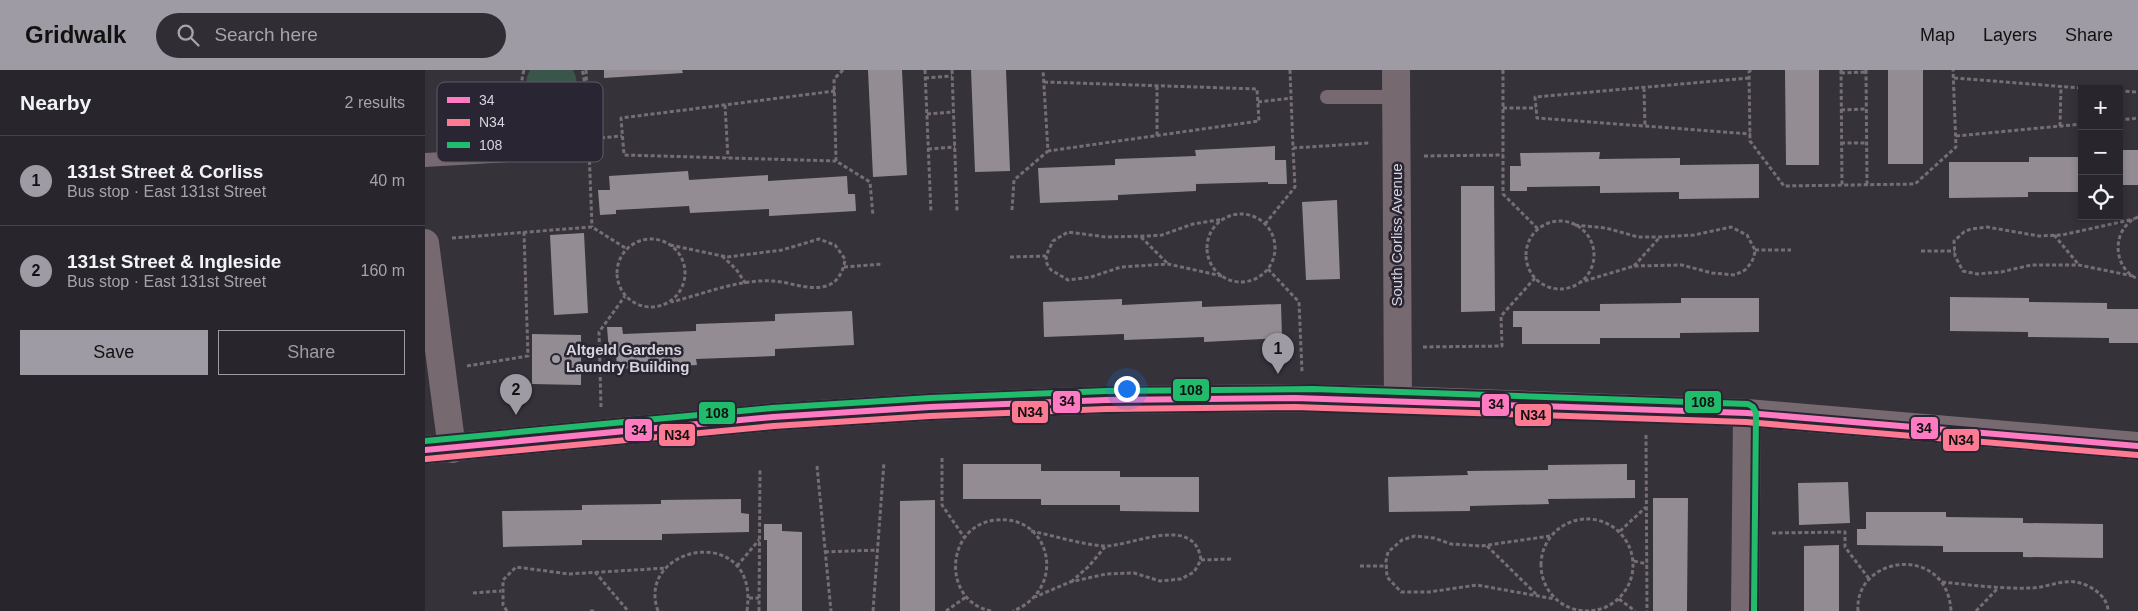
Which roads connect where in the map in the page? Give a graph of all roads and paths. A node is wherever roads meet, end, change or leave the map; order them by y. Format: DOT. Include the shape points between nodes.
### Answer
graph roads {
  1 [pos="582,70"];
  2 [pos="586,70"];
  3 [pos="843,70"];
  4 [pos="925,70"];
  5 [pos="952,70"];
  6 [pos="1043,70"];
  7 [pos="1290,70"];
  8 [pos="1396,70"];
  9 [pos="1503,70"];
  10 [pos="1751,70"];
  11 [pos="1953,70"];
  12 [pos="1841,71"];
  13 [pos="1866,71"];
  14 [pos="952,76"];
  15 [pos="925,78"];
  16 [pos="1749,78"];
  17 [pos="1954,78"];
  18 [pos="586,82"];
  19 [pos="1044,82"];
  20 [pos="1157,86"];
  21 [pos="2061,86"];
  22 [pos="1644,88"];
  23 [pos="2078,88"];
  24 [pos="835,91"];
  25 [pos="2123,91"];
  26 [pos="2138,92"];
  27 [pos="1327,97"];
  28 [pos="1396,97"];
  29 [pos="1292,98"];
  30 [pos="1258,102"];
  31 [pos="725,105"];
  32 [pos="1503,108"];
  33 [pos="1536,108"];
  34 [pos="1866,109"];
  35 [pos="1841,110"];
  36 [pos="953,112"];
  37 [pos="927,114"];
  38 [pos="2138,118"];
  39 [pos="2123,120"];
  40 [pos="2078,124"];
  41 [pos="1645,126"];
  42 [pos="2060,126"];
  43 [pos="1751,134"];
  44 [pos="622,136"];
  45 [pos="1157,136"];
  46 [pos="1956,136"];
  47 [pos="603,138"];
  48 [pos="1375,142"];
  49 [pos="1841,143"];
  50 [pos="1866,143"];
  51 [pos="955,147"];
  52 [pos="1293,148"];
  53 [pos="928,149"];
  54 [pos="1048,151"];
  55 [pos="1503,155"];
  56 [pos="1423,156"];
  57 [pos="728,158"];
  58 [pos="835,161"];
  59 [pos="589,162"];
  60 [pos="1842,185"];
  61 [pos="1867,185"];
  62 [pos="1012,210"];
  63 [pos="957,212"];
  64 [pos="931,213"];
  65 [pos="873,216"];
  66 [pos="2138,217"];
  67 [pos="1224,219"];
  68 [pos="2133,219"];
  69 [pos="1265,224"];
  70 [pos="1575,225"];
  71 [pos="592,227"];
  72 [pos="1538,229"];
  73 [pos="524,232"];
  74 [pos="2054,236"];
  75 [pos="1141,237"];
  76 [pos="1659,237"];
  77 [pos="452,238"];
  78 [pos="425,243"];
  79 [pos="670,245"];
  80 [pos="627,249"];
  81 [pos="1755,250"];
  82 [pos="1791,250"];
  83 [pos="1921,251"];
  84 [pos="1955,251"];
  85 [pos="720,255"];
  86 [pos="1046,256"];
  87 [pos="1009,257"];
  88 [pos="883,264"];
  89 [pos="1168,264"];
  90 [pos="2079,265"];
  91 [pos="1634,266"];
  92 [pos="844,267"];
  93 [pos="1268,269"];
  94 [pos="1222,276"];
  95 [pos="2133,276"];
  96 [pos="1535,278"];
  97 [pos="2138,279"];
  98 [pos="1581,282"];
  99 [pos="746,284"];
  100 [pos="625,296"];
  101 [pos="671,302"];
  102 [pos="1423,347"];
  103 [pos="466,366"];
  104 [pos="1302,380"];
  105 [pos="1398,400"];
  106 [pos="601,412"];
  107 [pos="1747,414"];
  108 [pos="1646,434"];
  109 [pos="2138,446"];
  110 [pos="452,449"];
  111 [pos="425,450"];
  112 [pos="942,458"];
  113 [pos="885,462"];
  114 [pos="817,466"];
  115 [pos="760,470"];
  116 [pos="1646,507"];
  117 [pos="1031,530"];
  118 [pos="1620,531"];
  119 [pos="1769,533"];
  120 [pos="1550,536"];
  121 [pos="965,537"];
  122 [pos="759,540"];
  123 [pos="1487,545"];
  124 [pos="1105,546"];
  125 [pos="878,550"];
  126 [pos="825,552"];
  127 [pos="1231,559"];
  128 [pos="1201,560"];
  129 [pos="1634,561"];
  130 [pos="1647,564"];
  131 [pos="737,566"];
  132 [pos="1360,566"];
  133 [pos="1387,566"];
  134 [pos="667,568"];
  135 [pos="595,572"];
  136 [pos="1870,580"];
  137 [pos="1070,582"];
  138 [pos="1942,582"];
  139 [pos="1999,588"];
  140 [pos="501,591"];
  141 [pos="473,593"];
  142 [pos="1536,594"];
  143 [pos="966,597"];
  144 [pos="1035,597"];
  145 [pos="749,598"];
  146 [pos="759,598"];
  147 [pos="1555,599"];
  148 [pos="1619,599"];
  149 [pos="507,611"];
  150 [pos="590,611"];
  151 [pos="594,611"];
  152 [pos="628,611"];
  153 [pos="658,611"];
  154 [pos="747,611"];
  155 [pos="759,611"];
  156 [pos="831,611"];
  157 [pos="873,611"];
  158 [pos="946,611"];
  159 [pos="991,611"];
  160 [pos="1013,611"];
  161 [pos="1635,611"];
  162 [pos="1647,611"];
  163 [pos="1745,611"];
  164 [pos="1859,611"];
  165 [pos="1951,611"];
  166 [pos="1977,611"];
  167 [pos="2108,611"];
  1 -- 18 [label="path"];
  2 -- 18 [label="path"];
  3 -- 24 [label="path" via="834,80"];
  4 -- 15 [label="path"];
  5 -- 14 [label="path"];
  6 -- 19 [label="path"];
  7 -- 29 [label="path"];
  8 -- 28 [label="street, South Corliss Avenue"];
  9 -- 32 [label="path"];
  10 -- 16 [label="path"];
  11 -- 17 [label="path"];
  12 -- 13 [label="path"];
  12 -- 35 [label="path"];
  13 -- 34 [label="path"];
  14 -- 15 [label="path"];
  14 -- 36 [label="path"];
  15 -- 37 [label="path"];
  16 -- 22 [label="path"];
  16 -- 43 [label="path"];
  17 -- 21 [label="path"];
  17 -- 46 [label="path"];
  19 -- 20 [label="path"];
  19 -- 54 [label="path"];
  20 -- 30 [label="path" via="1257,89"];
  20 -- 45 [label="path"];
  21 -- 23 [label="path"];
  21 -- 42 [label="path"];
  22 -- 33 [label="path" via="1535,97"];
  22 -- 41 [label="path"];
  24 -- 31 [label="path"];
  24 -- 58 [label="path"];
  25 -- 26 [label="path"];
  27 -- 28 [label="lane"];
  28 -- 105 [label="street, South Corliss Avenue"];
  29 -- 30 [label="path"];
  29 -- 52 [label="path"];
  30 -- 45 [label="path" via="1259,121"];
  31 -- 44 [label="path" via="621,118"];
  31 -- 57 [label="path"];
  32 -- 33 [label="path"];
  32 -- 55 [label="path"];
  33 -- 41 [label="path" via="1537,118"];
  34 -- 35 [label="path"];
  34 -- 50 [label="path"];
  35 -- 49 [label="path"];
  36 -- 37 [label="path"];
  36 -- 51 [label="path"];
  37 -- 53 [label="path"];
  38 -- 39 [label="path"];
  40 -- 42 [label="path"];
  41 -- 43 [label="path"];
  42 -- 46 [label="path"];
  43 -- 60 [label="path" via="1750,141 1784,186"];
  44 -- 47 [label="path"];
  44 -- 57 [label="path" via="624,155"];
  45 -- 54 [label="path"];
  46 -- 61 [label="path" via="1956,147 1915,184"];
  48 -- 52 [label="path"];
  49 -- 50 [label="path"];
  49 -- 60 [label="path"];
  50 -- 61 [label="path"];
  51 -- 53 [label="path"];
  51 -- 63 [label="path"];
  52 -- 69 [label="path" via="1295,187"];
  53 -- 64 [label="path"];
  54 -- 62 [label="path" via="1014,180"];
  55 -- 56 [label="path"];
  55 -- 72 [label="path" via="1503,194"];
  57 -- 58 [label="path"];
  58 -- 65 [label="path" via="870,182"];
  59 -- 71 [label="path"];
  60 -- 61 [label="path"];
  66 -- 68 [label="path"];
  67 -- 69 [label="path" via="1243,214"];
  67 -- 75 [label="path"];
  67 -- 94 [label="path" via="1212,231 1207,247 1214,268"];
  68 -- 74 [label="path"];
  68 -- 95 [label="path" via="2119,236 2117,248 2119,259"];
  69 -- 93 [label="path" via="1275,243"];
  70 -- 72 [label="path" via="1556,222"];
  70 -- 76 [label="path" via="1606,228 1638,237"];
  70 -- 98 [label="path" via="1585,232 1594,252 1589,274"];
  71 -- 73 [label="path"];
  71 -- 80 [label="path"];
  72 -- 96 [label="path" via="1526,253"];
  73 -- 77 [label="path"];
  73 -- 103 [label="path" via="528,356"];
  74 -- 84 [label="path" via="1987,227 1971,228 1954,241"];
  74 -- 90 [label="path"];
  75 -- 86 [label="path" via="1068,232 1053,241"];
  75 -- 89 [label="path"];
  76 -- 81 [label="path" via="1693,235 1731,227 1747,235"];
  76 -- 91 [label="path"];
  78 -- 110 [label="street"];
  79 -- 80 [label="path" via="651,239 641,240"];
  79 -- 85 [label="path"];
  79 -- 101 [label="path" via="678,252 685,273 683,284"];
  80 -- 100 [label="path" via="619,259 617,269 620,288"];
  81 -- 82 [label="path"];
  81 -- 91 [label="path" via="1751,263 1735,275 1712,274 1681,265"];
  83 -- 84 [label="path"];
  84 -- 90 [label="path" via="1963,271 1977,274 2031,265"];
  85 -- 92 [label="path" via="760,254 819,239 831,242 840,250 845,259"];
  85 -- 99 [label="path" via="736,269"];
  86 -- 87 [label="path"];
  86 -- 89 [label="path" via="1051,270 1068,280 1091,277 1121,266"];
  88 -- 92 [label="path"];
  89 -- 94 [label="path"];
  90 -- 95 [label="path"];
  91 -- 98 [label="path"];
  92 -- 99 [label="path" via="836,280 827,286 772,281"];
  93 -- 94 [label="path" via="1251,280 1231,280"];
  93 -- 104 [label="path" via="1299,302"];
  95 -- 97 [label="path"];
  96 -- 98 [label="path" via="1557,289"];
  96 -- 102 [label="path" via="1501,316 1502,346"];
  99 -- 101 [label="path" via="725,286"];
  100 -- 101 [label="path" via="642,307"];
  100 -- 106 [label="path" via="599,332"];
  105 -- 107 [label="street"];
  105 -- 110 [label="street" via="1106,400 930,407 773,417"];
  107 -- 109 [label="street"];
  107 -- 163 [label="street"];
  108 -- 116 [label="path"];
  110 -- 111 [label="street"];
  112 -- 121 [label="path" via="943,505"];
  113 -- 125 [label="path"];
  114 -- 126 [label="path"];
  115 -- 122 [label="path"];
  116 -- 118 [label="path"];
  116 -- 130 [label="path"];
  117 -- 121 [label="path" via="1009,520 997,520 973,528"];
  117 -- 124 [label="path"];
  117 -- 144 [label="path" via="1044,547 1047,563 1046,578"];
  118 -- 120 [label="path" via="1601,520 1579,519 1568,522"];
  118 -- 129 [label="path"];
  119 -- 136 [label="path" via="1845,532 1845,546"];
  120 -- 123 [label="path"];
  120 -- 147 [label="path" via="1542,554 1542,575 1546,588"];
  121 -- 143 [label="path" via="954,560 959,586"];
  122 -- 131 [label="path"];
  122 -- 146 [label="path"];
  123 -- 133 [label="path" via="1451,544 1415,536 1402,540 1388,552"];
  123 -- 142 [label="path"];
  124 -- 128 [label="path" via="1156,535 1187,538 1195,544"];
  124 -- 137 [label="path"];
  125 -- 126 [label="path"];
  125 -- 157 [label="path"];
  126 -- 156 [label="path"];
  127 -- 128 [label="path"];
  128 -- 137 [label="path" via="1194,572 1181,579 1159,581 1134,573 1106,574"];
  129 -- 130 [label="path"];
  129 -- 148 [label="path" via="1630,581"];
  130 -- 162 [label="path"];
  131 -- 134 [label="path" via="726,557 701,551 677,559"];
  131 -- 145 [label="path" via="744,575"];
  132 -- 133 [label="path"];
  133 -- 142 [label="path" via="1389,581 1401,592 1429,592 1477,585"];
  134 -- 135 [label="path"];
  134 -- 153 [label="path" via="656,593"];
  135 -- 140 [label="path" via="569,574 516,567 503,580"];
  135 -- 152 [label="path"];
  136 -- 138 [label="path" via="1885,568 1910,564 1933,573"];
  136 -- 164 [label="path" via="1861,595"];
  137 -- 144 [label="path"];
  138 -- 139 [label="path"];
  138 -- 165 [label="path"];
  139 -- 166 [label="path"];
  139 -- 167 [label="path" via="2041,588 2077,582 2091,586 2104,598"];
  140 -- 141 [label="path"];
  140 -- 149 [label="path"];
  142 -- 147 [label="path"];
  143 -- 158 [label="path"];
  143 -- 159 [label="path"];
  144 -- 160 [label="path"];
  145 -- 146 [label="path"];
  145 -- 154 [label="path"];
  146 -- 155 [label="path"];
  147 -- 148 [label="path" via="1580,611 1594,611"];
  148 -- 161 [label="path"];
  150 -- 151 [label="path"];
}
